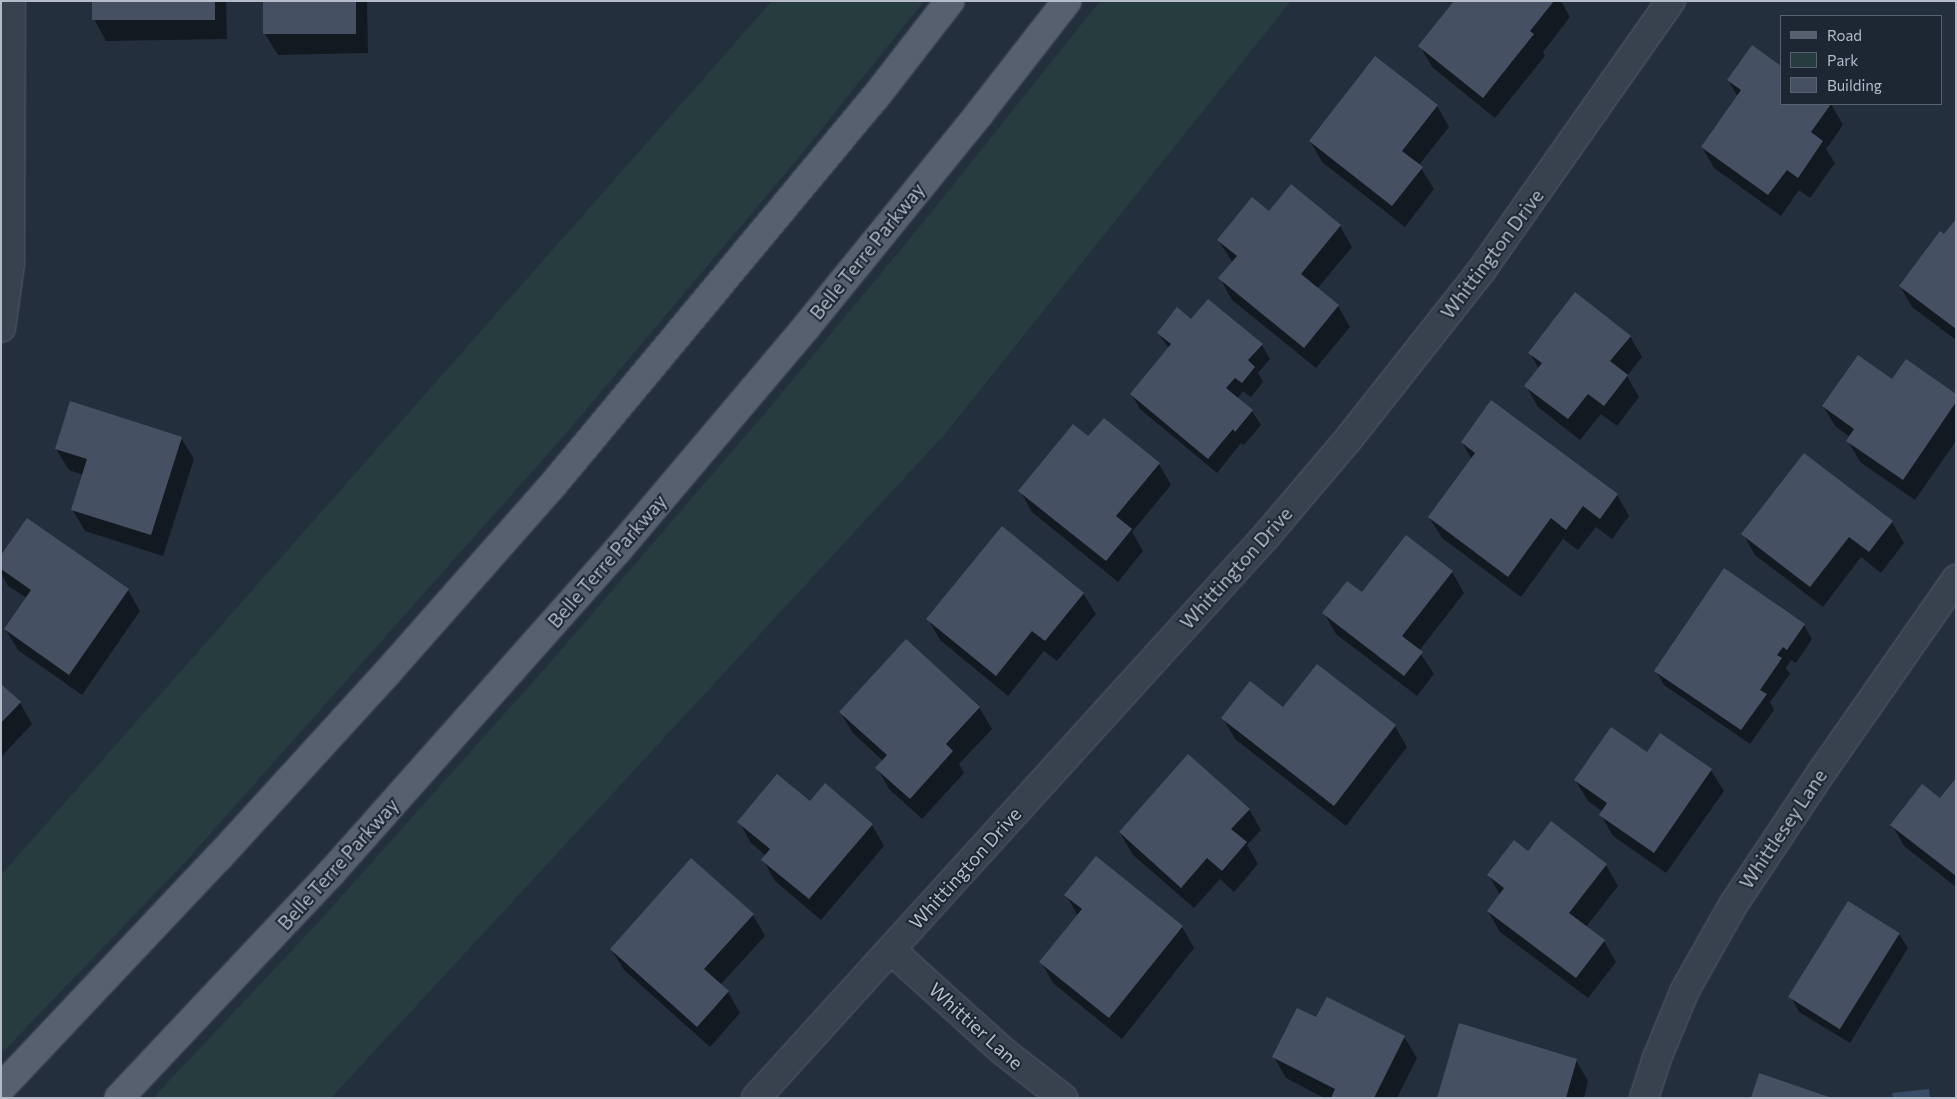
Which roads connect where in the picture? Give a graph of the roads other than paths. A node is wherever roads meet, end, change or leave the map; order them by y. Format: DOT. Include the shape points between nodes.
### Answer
graph roads {
  1 [pos="11,1"];
  2 [pos="950,1"];
  3 [pos="1067,1"];
  4 [pos="1671,1"];
  5 [pos="1,328"];
  6 [pos="1956,579"];
  7 [pos="891,950"];
  8 [pos="1,1088"];
  9 [pos="119,1098"];
  10 [pos="756,1098"];
  11 [pos="1063,1098"];
  12 [pos="1644,1098"];
  1 -- 5 [label="street" via="10,264"];
  2 -- 8 [label="main road" via="877,95 552,486 226,850"];
  3 -- 9 [label="main road, Belle Terre Parkway" via="807,326 617,551 332,873"];
  4 -- 7 [label="street, Whittington Drive" via="1481,271 1350,437 1267,535"];
  6 -- 12 [label="street, Whittlesey Lane" via="1733,904 1685,990"];
  7 -- 10 [label="street, Whittington Drive"];
  7 -- 11 [label="street, Whittier Lane" via="1004,1052"];
}
